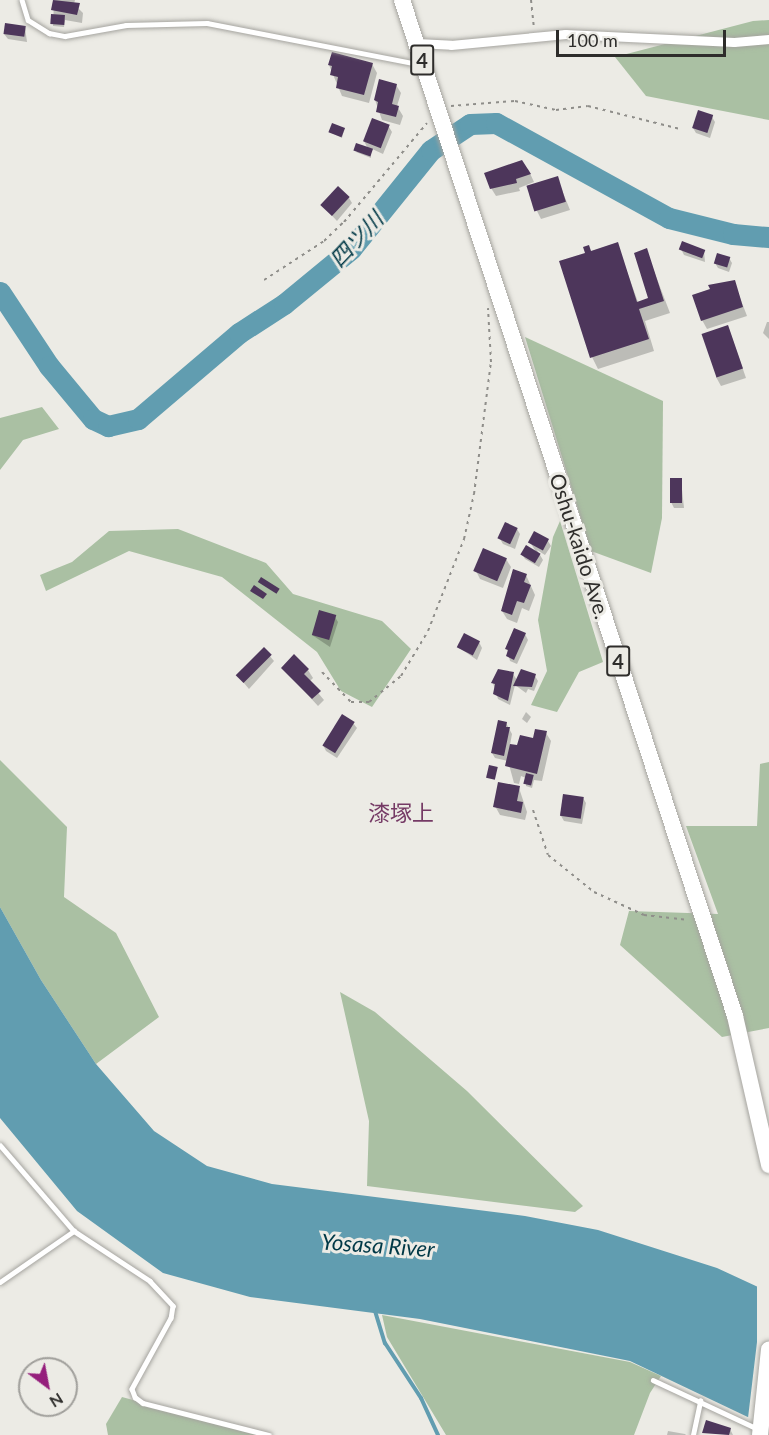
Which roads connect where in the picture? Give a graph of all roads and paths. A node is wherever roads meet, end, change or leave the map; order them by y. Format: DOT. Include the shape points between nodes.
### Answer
graph roads {
  1 [pos="22,0"];
  2 [pos="402,0"];
  3 [pos="531,0"];
  4 [pos="535,37"];
  5 [pos="769,39"];
  6 [pos="417,43"];
  7 [pos="424,65"];
  8 [pos="496,292"];
  9 [pos="322,672"];
  10 [pos="533,810"];
  11 [pos="704,920"];
  12 [pos="0,1145"];
  13 [pos="769,1164"];
  14 [pos="74,1231"];
  15 [pos="0,1281"];
  16 [pos="769,1349"];
  17 [pos="653,1380"];
  18 [pos="700,1401"];
  19 [pos="761,1430"];
  20 [pos="269,1435"];
  21 [pos="693,1435"];
  1 -- 7 [label="lane" via="33,25 57,35 126,26 207,22"];
  2 -- 6 [label="highway, Oshu-kaido Ave. / 4"];
  3 -- 4 [label="path"];
  4 -- 5 [label="street" via="566,34 734,42"];
  4 -- 6 [label="street" via="451,45"];
  6 -- 7 [label="highway, Oshu-kaido Ave. / 4"];
  7 -- 8 [label="highway, Oshu-kaido Ave. / 4"];
  8 -- 9 [label="path" via="488,307 491,362 474,494 464,539 428,631 401,676 369,702 351,702"];
  8 -- 11 [label="highway, Oshu-kaido Ave. / 4"];
  10 -- 11 [label="path" via="548,855 594,892 644,915"];
  11 -- 13 [label="highway, Oshu-kaido Ave. / 4" via="746,1056"];
  12 -- 14 [label="lane"];
  14 -- 15 [label="lane"];
  14 -- 20 [label="lane" via="150,1281 173,1306 171,1318 132,1389 135,1397 143,1403"];
  16 -- 19 [label="highway"];
  17 -- 18 [label="lane"];
  18 -- 19 [label="lane"];
  18 -- 21 [label="lane"];
}
